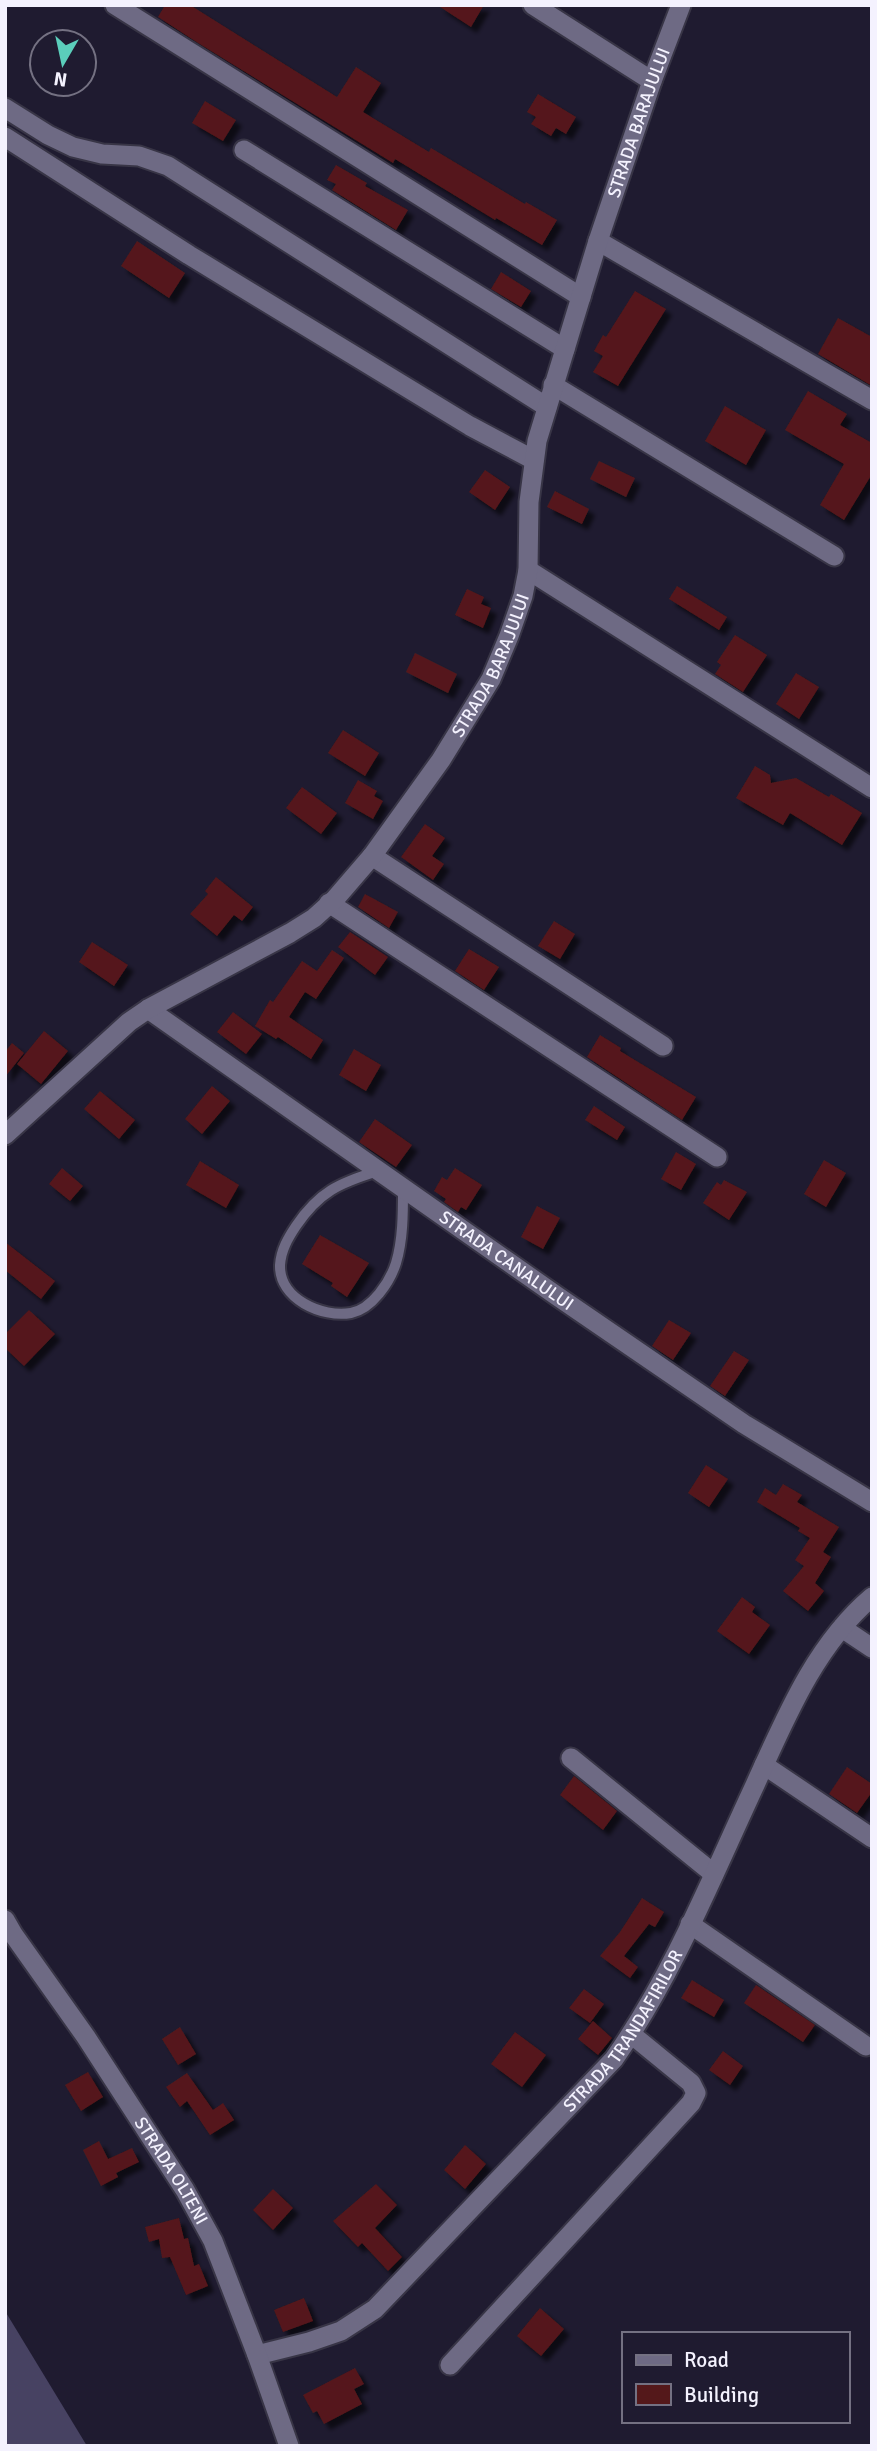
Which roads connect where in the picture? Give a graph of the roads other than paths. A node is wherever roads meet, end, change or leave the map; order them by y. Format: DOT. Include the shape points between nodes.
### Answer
graph roads {
  1 [pos="115,5"];
  2 [pos="533,5"];
  3 [pos="681,5"];
  4 [pos="652,81"];
  5 [pos="5,108"];
  6 [pos="5,137"];
  7 [pos="244,150"];
  8 [pos="598,241"];
  9 [pos="581,297"];
  10 [pos="565,349"];
  11 [pos="553,386"];
  12 [pos="872,400"];
  13 [pos="547,407"];
  14 [pos="534,460"];
  15 [pos="834,556"];
  16 [pos="528,570"];
  17 [pos="871,787"];
  18 [pos="372,856"];
  19 [pos="329,903"];
  20 [pos="148,1009"];
  21 [pos="663,1046"];
  22 [pos="5,1135"];
  23 [pos="718,1157"];
  24 [pos="378,1171"];
  25 [pos="403,1189"];
  26 [pos="872,1502"];
  27 [pos="872,1597"];
  28 [pos="842,1628"];
  29 [pos="872,1648"];
  30 [pos="571,1758"];
  31 [pos="764,1765"];
  32 [pos="872,1838"];
  33 [pos="714,1874"];
  34 [pos="5,1920"];
  35 [pos="690,1924"];
  36 [pos="631,2034"];
  37 [pos="866,2046"];
  38 [pos="257,2355"];
  39 [pos="450,2365"];
  40 [pos="289,2446"];
  1 -- 9 [label="street"];
  2 -- 4 [label="street"];
  3 -- 4 [label="street, STRADA BARAJULUI"];
  4 -- 8 [label="street, STRADA BARAJULUI"];
  5 -- 13 [label="street" via="73,147 139,156 168,166"];
  6 -- 14 [label="street" via="201,262"];
  7 -- 10 [label="street"];
  8 -- 9 [label="street, STRADA BARAJULUI"];
  8 -- 12 [label="street"];
  9 -- 10 [label="street, STRADA BARAJULUI"];
  10 -- 11 [label="street, STRADA BARAJULUI"];
  11 -- 13 [label="street, STRADA BARAJULUI"];
  11 -- 15 [label="street"];
  13 -- 14 [label="street, STRADA BARAJULUI"];
  14 -- 16 [label="street, STRADA BARAJULUI"];
  16 -- 17 [label="street"];
  16 -- 18 [label="street, STRADA BARAJULUI" via="523,596 491,679 441,760"];
  18 -- 19 [label="street, STRADA BARAJULUI"];
  18 -- 21 [label="street"];
  19 -- 20 [label="street, STRADA BARAJULUI" via="290,933"];
  19 -- 23 [label="street"];
  20 -- 22 [label="street, STRADA BARAJULUI"];
  20 -- 24 [label="street, STRADA CANALULUI"];
  24 -- 25 [label="street, STRADA CANALULUI"];
  24 -- 25 [label="lane" via="320,1196 287,1240 280,1269 299,1301 333,1313 352,1313 368,1305 387,1284 396,1263"];
  25 -- 26 [label="street, STRADA CANALULUI" via="744,1424"];
  27 -- 28 [label="street, STRADA TRANDAFIRILOR"];
  28 -- 29 [label="street"];
  28 -- 31 [label="street, STRADA TRANDAFIRILOR" via="811,1672"];
  30 -- 33 [label="street"];
  31 -- 32 [label="street"];
  31 -- 33 [label="street, STRADA TRANDAFIRILOR"];
  33 -- 35 [label="street, STRADA TRANDAFIRILOR"];
  34 -- 38 [label="street, STRADA OLTENI" via="185,2190 212,2241"];
  35 -- 36 [label="street, STRADA TRANDAFIRILOR"];
  35 -- 37 [label="street"];
  36 -- 38 [label="street, STRADA TRANDAFIRILOR" via="614,2059 375,2309 341,2331"];
  36 -- 39 [label="street" via="691,2083 696,2092 691,2103"];
  38 -- 40 [label="street, STRADA OLTENI"];
}
